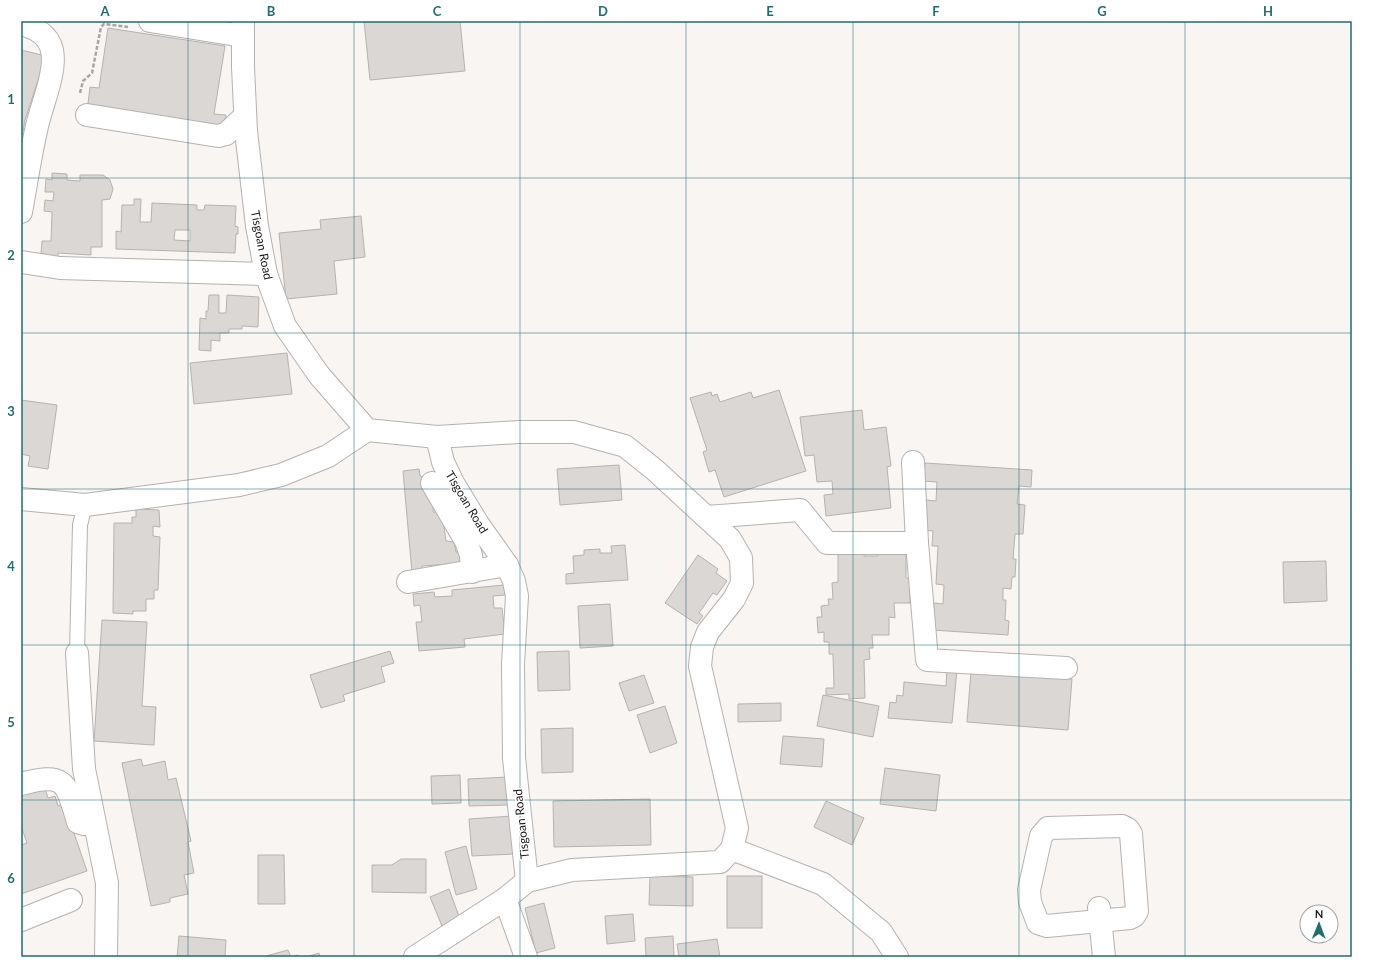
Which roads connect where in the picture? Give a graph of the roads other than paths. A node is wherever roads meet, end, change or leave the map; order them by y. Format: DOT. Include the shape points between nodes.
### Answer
graph roads {
  1 [pos="21,24"];
  2 [pos="140,24"];
  3 [pos="243,29"];
  4 [pos="86,116"];
  5 [pos="245,116"];
  6 [pos="21,212"];
  7 [pos="21,262"];
  8 [pos="266,274"];
  9 [pos="367,430"];
  10 [pos="437,437"];
  11 [pos="913,462"];
  12 [pos="432,483"];
  13 [pos="21,499"];
  14 [pos="85,505"];
  15 [pos="706,517"];
  16 [pos="917,543"];
  17 [pos="507,565"];
  18 [pos="472,572"];
  19 [pos="408,582"];
  20 [pos="77,653"];
  21 [pos="1066,668"];
  22 [pos="21,784"];
  23 [pos="94,820"];
  24 [pos="732,849"];
  25 [pos="527,881"];
  26 [pos="505,899"];
  27 [pos="71,900"];
  28 [pos="1100,915"];
  29 [pos="21,920"];
  30 [pos="106,957"];
  31 [pos="415,957"];
  32 [pos="526,957"];
  33 [pos="897,957"];
  34 [pos="1104,957"];
  1 -- 6 [label="street" via="43,34 52,49 53,65 36,130"];
  2 -- 3 [label="street"];
  3 -- 5 [label="street, Tisgoan Road"];
  4 -- 5 [label="street" via="218,136 226,134"];
  5 -- 8 [label="street, Tisgoan Road" via="257,226"];
  7 -- 8 [label="street" via="60,268"];
  8 -- 9 [label="street, Tisgoan Road" via="285,326 319,375"];
  9 -- 10 [label="street"];
  9 -- 14 [label="street" via="328,456 281,475 239,485"];
  10 -- 15 [label="street" via="519,432 574,432 625,446"];
  10 -- 17 [label="street, Tisgoan Road" via="443,462 453,483"];
  11 -- 16 [label="street"];
  12 -- 18 [label="street" via="469,549"];
  13 -- 14 [label="street"];
  14 -- 20 [label="lane" via="80,525"];
  15 -- 16 [label="street" via="800,510 827,543"];
  15 -- 24 [label="street" via="730,539 741,558 742,583 734,599 708,632 702,647 700,666 737,828"];
  16 -- 21 [label="street" via="927,660"];
  17 -- 18 [label="street"];
  17 -- 25 [label="street, Tisgoan Road" via="517,596 513,664 514,758"];
  18 -- 19 [label="street"];
  20 -- 23 [label="street" via="84,769"];
  22 -- 23 [label="street" via="60,781 66,787 78,822 84,824"];
  23 -- 30 [label="street" via="107,883"];
  24 -- 25 [label="street" via="720,862 572,870"];
  24 -- 33 [label="street" via="823,884 881,932"];
  25 -- 26 [label="street"];
  26 -- 31 [label="street"];
  26 -- 32 [label="street"];
  27 -- 29 [label="street"];
  28 -- 28 [label="street" via="1130,918 1137,911 1131,834 1122,826 1048,828 1041,836 1029,890 1030,902 1038,923 1047,926"];
  28 -- 34 [label="street"];
}
